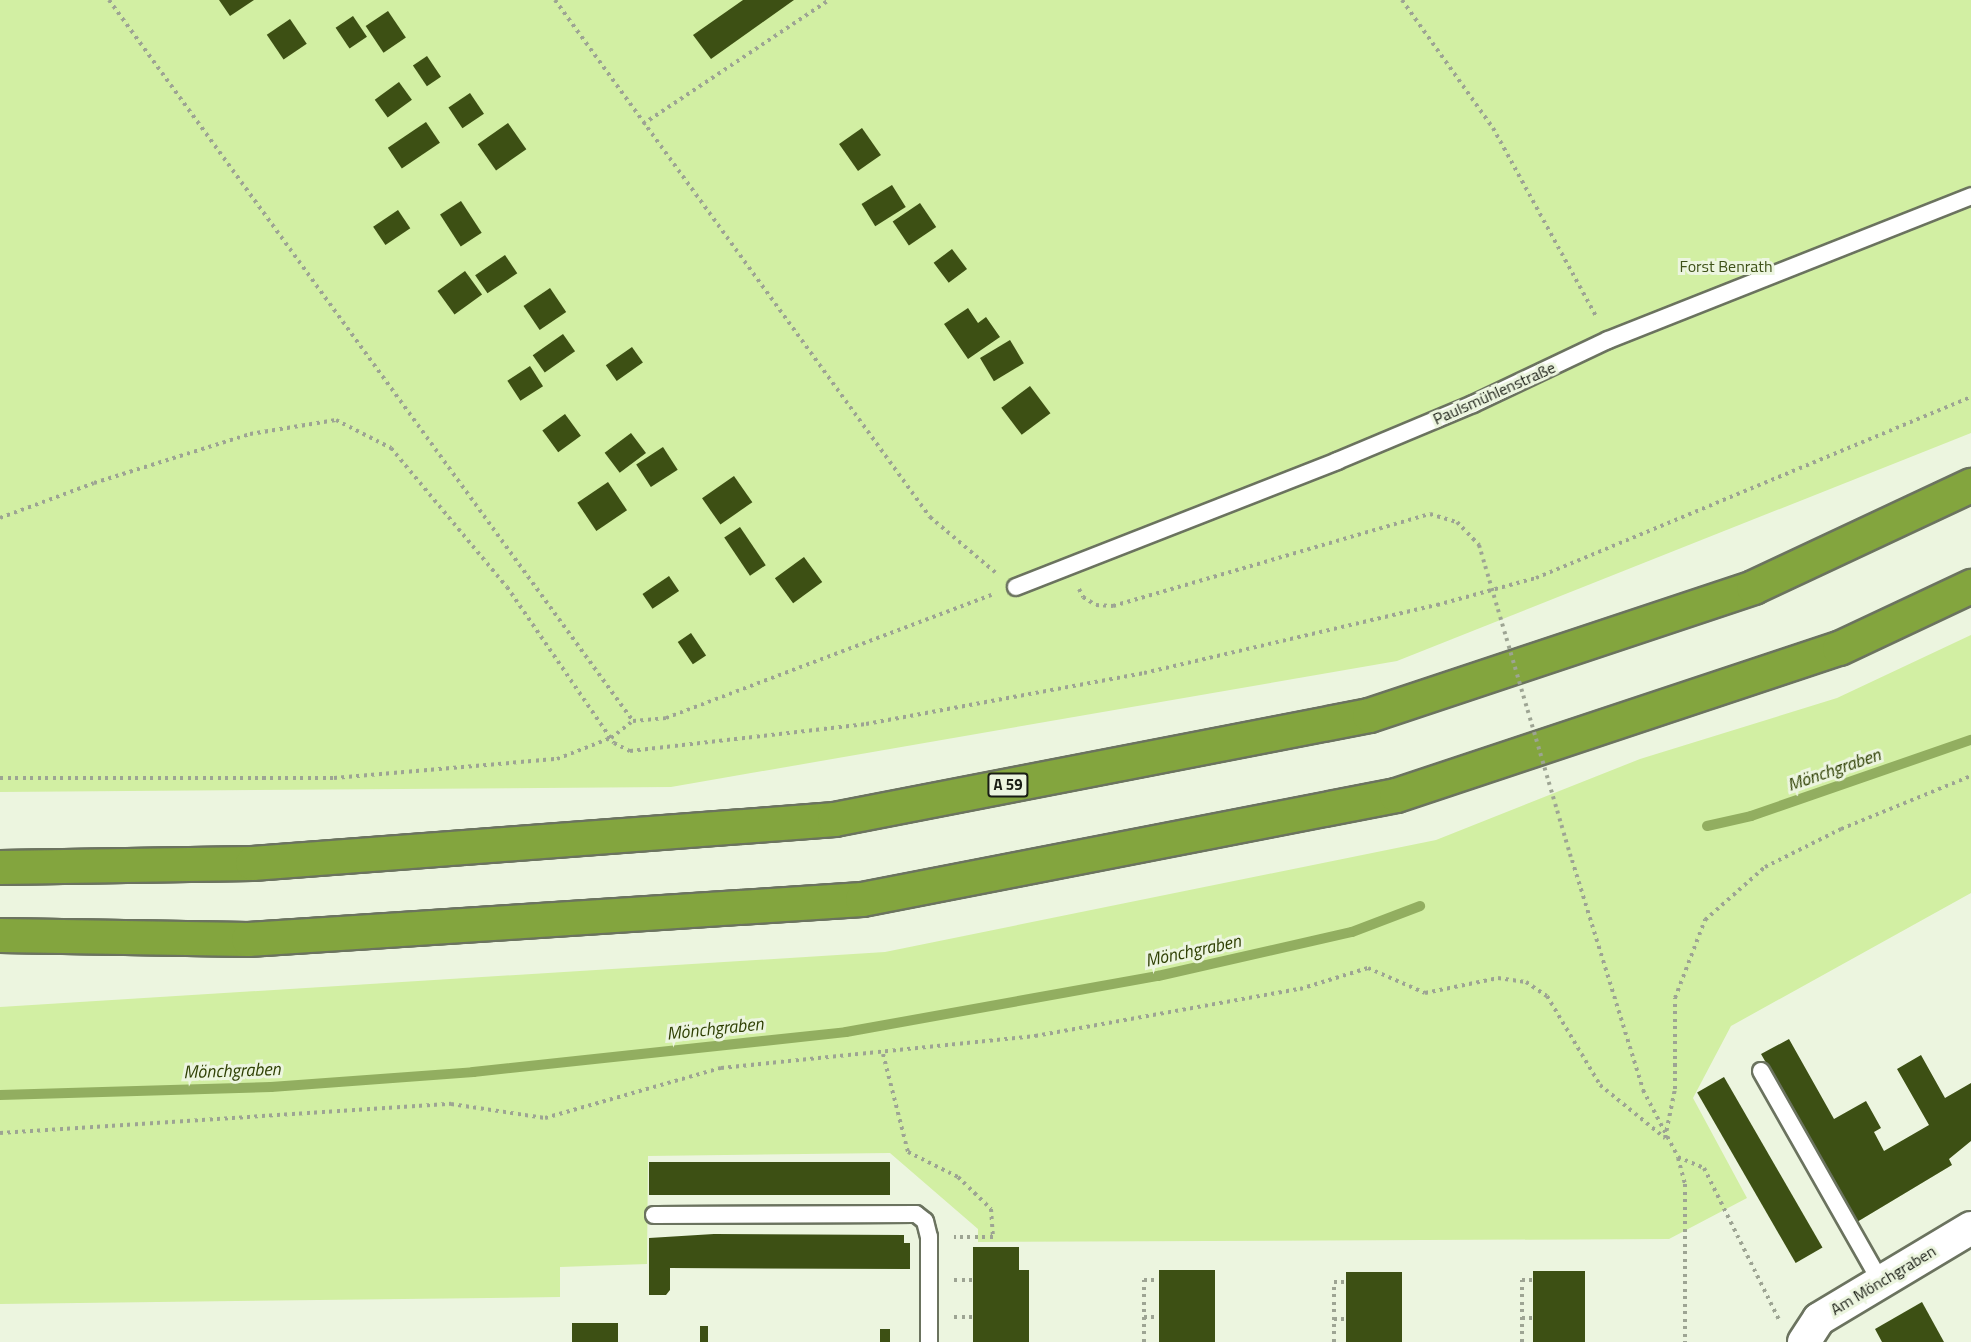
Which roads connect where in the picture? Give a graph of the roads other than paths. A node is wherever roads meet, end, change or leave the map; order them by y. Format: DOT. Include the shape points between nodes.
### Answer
graph roads {
  1 [pos="1971,196"];
  2 [pos="1971,485"];
  3 [pos="1971,586"];
  4 [pos="1016,587"];
  5 [pos="0,867"];
  6 [pos="0,935"];
  7 [pos="1761,1071"];
  8 [pos="654,1215"];
  9 [pos="1971,1228"];
  10 [pos="1881,1282"];
  11 [pos="1794,1335"];
  12 [pos="929,1342"];
  1 -- 4 [label="lane, Paulsmühlenstraße" via="1608,340 1473,404"];
  2 -- 5 [label="highway, A 59" via="1753,587 1369,715 892,808 834,819 252,863"];
  3 -- 6 [label="highway" via="1839,648 1396,795 862,899 248,939"];
  7 -- 10 [label="lane"];
  8 -- 12 [label="lane" via="916,1214 925,1221 929,1237"];
  9 -- 10 [label="street, Am Mönchgraben"];
  10 -- 11 [label="street, Am Mönchgraben"];
}
